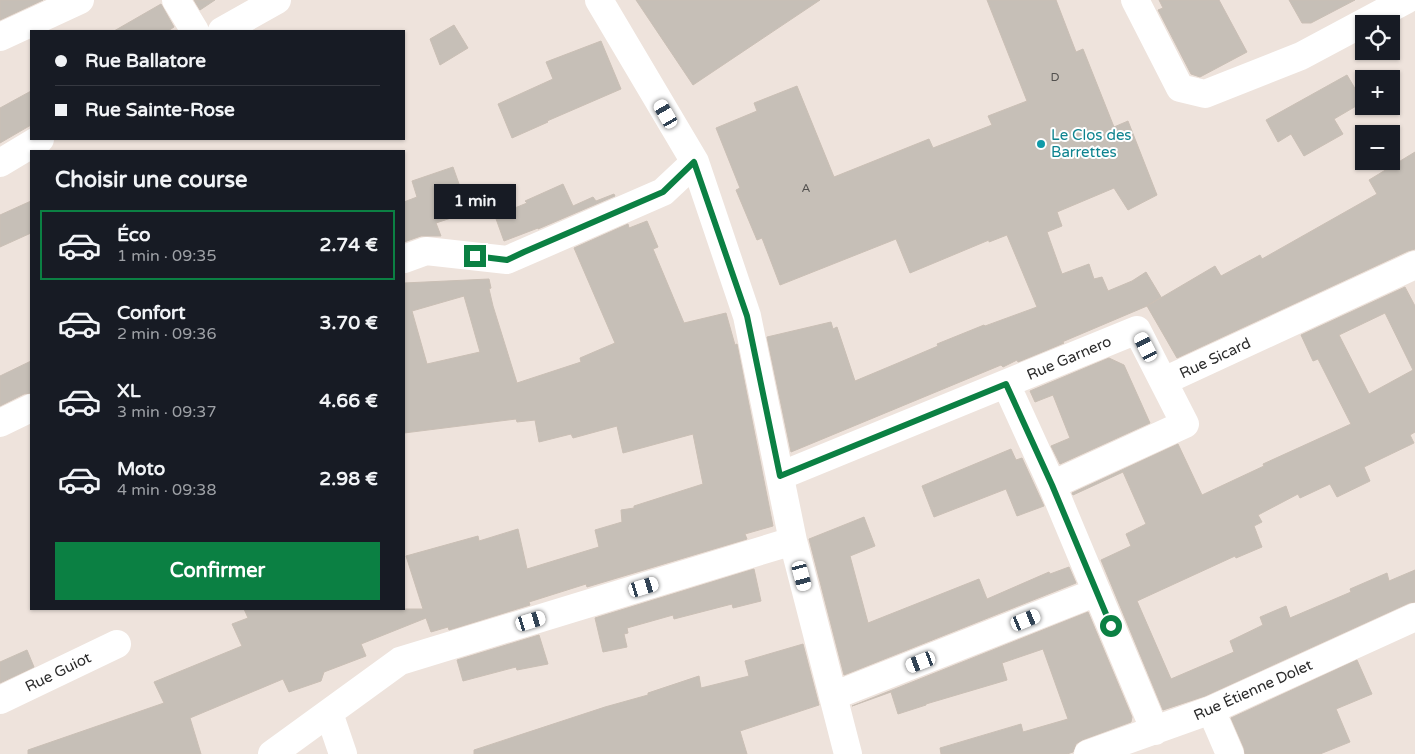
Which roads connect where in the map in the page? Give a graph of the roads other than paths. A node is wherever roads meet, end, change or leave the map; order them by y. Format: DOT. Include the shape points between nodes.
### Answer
graph roads {
  1 [pos="80,0"];
  2 [pos="176,0"];
  3 [pos="277,0"];
  4 [pos="599,0"];
  5 [pos="1135,0"];
  6 [pos="1406,0"];
  7 [pos="194,30"];
  8 [pos="224,30"];
  9 [pos="0,37"];
  10 [pos="38,140"];
  11 [pos="694,162"];
  12 [pos="0,163"];
  13 [pos="405,259"];
  14 [pos="1415,265"];
  15 [pos="1164,381"];
  16 [pos="1006,384"];
  17 [pos="30,408"];
  18 [pos="0,423"];
  19 [pos="780,476"];
  20 [pos="1052,485"];
  21 [pos="793,541"];
  22 [pos="1097,592"];
  23 [pos="1415,617"];
  24 [pos="117,644"];
  25 [pos="833,696"];
  26 [pos="0,700"];
  27 [pos="1211,710"];
  28 [pos="330,713"];
  29 [pos="1155,731"];
  30 [pos="272,754"];
  31 [pos="343,754"];
  32 [pos="848,754"];
  33 [pos="1088,754"];
  34 [pos="1230,754"];
  1 -- 9 [label="street"];
  2 -- 7 [label="street"];
  3 -- 8 [label="street"];
  4 -- 11 [label="street"];
  5 -- 6 [label="street" via="1180,88 1205,94 1301,56"];
  10 -- 12 [label="street"];
  11 -- 13 [label="street" via="663,192 507,260 426,251"];
  11 -- 19 [label="street" via="747,316"];
  14 -- 15 [label="street, Rue Sicard"];
  15 -- 16 [label="street, Rue Garnero" via="1137,330"];
  15 -- 20 [label="street, Rue Sicard" via="1185,424"];
  16 -- 19 [label="street, Rue Garnero"];
  16 -- 20 [label="street"];
  17 -- 18 [label="street"];
  19 -- 21 [label="street"];
  20 -- 22 [label="street"];
  21 -- 25 [label="street"];
  21 -- 28 [label="street" via="400,660"];
  22 -- 25 [label="street"];
  22 -- 29 [label="street"];
  23 -- 27 [label="street, Rue Étienne Dolet"];
  24 -- 26 [label="street, Rue Guiot"];
  25 -- 32 [label="street"];
  27 -- 29 [label="street, Rue Étienne Dolet"];
  27 -- 34 [label="street"];
  28 -- 30 [label="street"];
  28 -- 31 [label="street"];
  29 -- 33 [label="street, Rue Étienne Dolet"];
}
